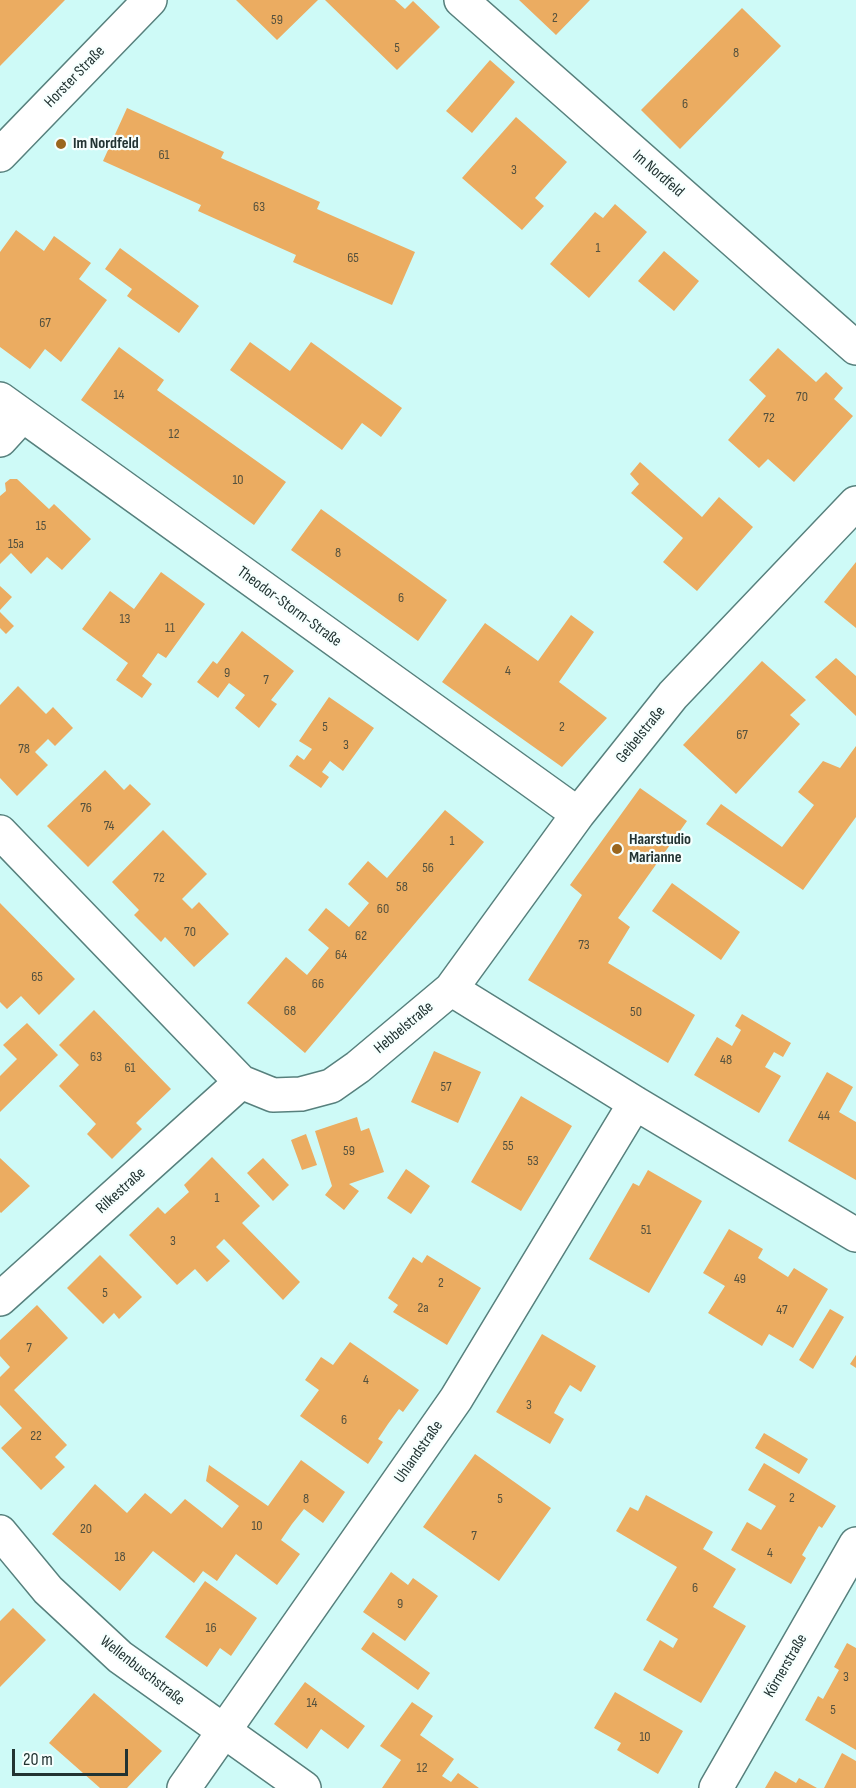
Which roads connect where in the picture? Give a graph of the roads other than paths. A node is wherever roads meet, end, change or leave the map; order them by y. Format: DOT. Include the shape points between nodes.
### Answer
graph roads {
  1 [pos="150,0"];
  2 [pos="461,0"];
  3 [pos="0,155"];
  4 [pos="856,348"];
  5 [pos="11,408"];
  6 [pos="0,440"];
  7 [pos="856,503"];
  8 [pos="578,814"];
  9 [pos="0,832"];
  10 [pos="451,989"];
  11 [pos="242,1082"];
  12 [pos="635,1103"];
  13 [pos="856,1235"];
  14 [pos="0,1299"];
  15 [pos="0,1532"];
  16 [pos="856,1544"];
  17 [pos="222,1732"];
  18 [pos="184,1788"];
  19 [pos="304,1788"];
  20 [pos="716,1788"];
  1 -- 3 [label="street, Horster Straße"];
  2 -- 4 [label="street, Im Nordfeld"];
  5 -- 6 [label="street"];
  5 -- 8 [label="street, Theodor-Storm-Straße"];
  7 -- 8 [label="street, Geibelstraße" via="673,695"];
  8 -- 10 [label="street, Geibelstraße"];
  9 -- 11 [label="street, Hebbelstraße"];
  10 -- 11 [label="street, Hebbelstraße" via="331,1086 300,1094 273,1095"];
  10 -- 12 [label="street"];
  11 -- 14 [label="street, Rilkestraße"];
  12 -- 13 [label="street"];
  12 -- 17 [label="street, Uhlandstraße" via="456,1399"];
  15 -- 17 [label="street, Wellenbuschstraße" via="48,1590 120,1657"];
  16 -- 20 [label="street, Körnerstraße"];
  17 -- 18 [label="street, Uhlandstraße"];
  17 -- 19 [label="street, Wellenbuschstraße"];
}
